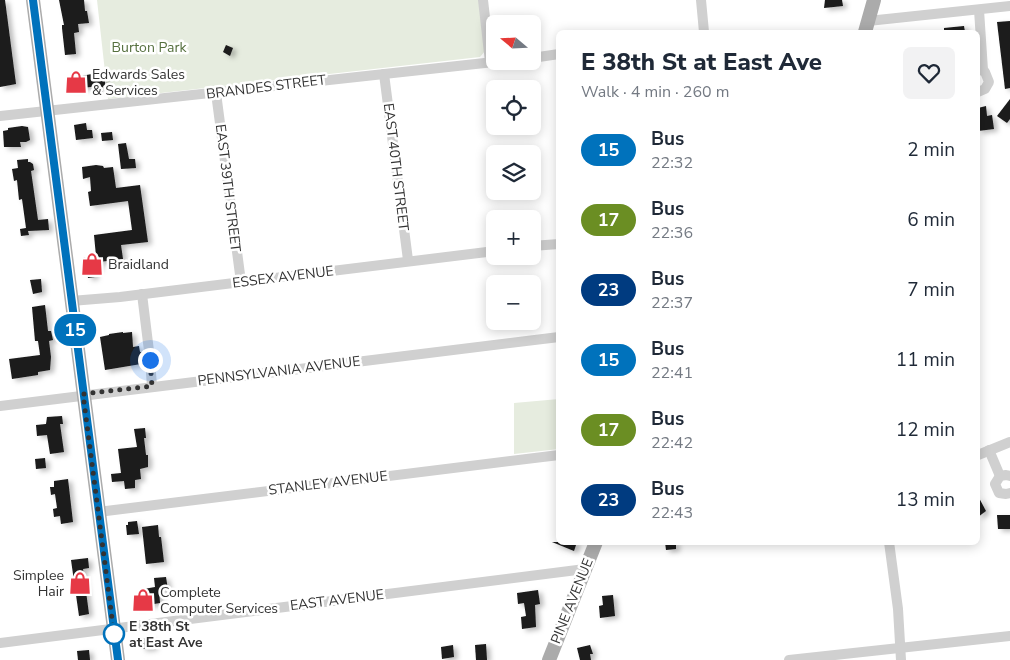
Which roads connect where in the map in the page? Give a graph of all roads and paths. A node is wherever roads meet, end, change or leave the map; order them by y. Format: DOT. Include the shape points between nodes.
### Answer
graph roads {
  1 [pos="33,0"];
  2 [pos="483,0"];
  3 [pos="701,0"];
  4 [pos="874,0"];
  5 [pos="1010,6"];
  6 [pos="979,10"];
  7 [pos="866,26"];
  8 [pos="486,27"];
  9 [pos="704,30"];
  10 [pos="979,30"];
  11 [pos="556,54"];
  12 [pos="541,57"];
  13 [pos="486,62"];
  14 [pos="980,69"];
  15 [pos="384,74"];
  16 [pos="980,91"];
  17 [pos="216,93"];
  18 [pos="48,112"];
  19 [pos="0,116"];
  20 [pos="556,244"];
  21 [pos="541,245"];
  22 [pos="486,252"];
  23 [pos="408,260"];
  24 [pos="241,282"];
  25 [pos="142,294"];
  26 [pos="71,301"];
  27 [pos="556,337"];
  28 [pos="152,386"];
  29 [pos="83,394"];
  30 [pos="0,406"];
  31 [pos="1010,442"];
  32 [pos="989,450"];
  33 [pos="980,454"];
  34 [pos="556,455"];
  35 [pos="1005,476"];
  36 [pos="1010,493"];
  37 [pos="98,512"];
  38 [pos="595,545"];
  39 [pos="889,545"];
  40 [pos="585,569"];
  41 [pos="114,628"];
  42 [pos="1010,636"];
  43 [pos="0,643"];
  44 [pos="900,648"];
  45 [pos="118,660"];
  46 [pos="549,660"];
  47 [pos="788,660"];
  48 [pos="901,660"];
  1 -- 18 [label="main road"];
  2 -- 8 [label="street"];
  3 -- 9 [label="street"];
  4 -- 7 [label="main road"];
  5 -- 6 [label="street"];
  6 -- 7 [label="street"];
  6 -- 10 [label="street"];
  11 -- 12 [label="street"];
  13 -- 15 [label="street, BRANDES STREET"];
  14 -- 16 [label="street" via="987,74 989,82"];
  15 -- 17 [label="street, BRANDES STREET"];
  15 -- 23 [label="street, EAST 40TH STREET"];
  17 -- 18 [label="street, BRANDES STREET"];
  17 -- 24 [label="street, EAST 39TH STREET"];
  18 -- 19 [label="street, BRANDES STREET"];
  18 -- 26 [label="main road"];
  20 -- 21 [label="street"];
  22 -- 23 [label="street, ESSEX AVENUE"];
  23 -- 24 [label="street, ESSEX AVENUE"];
  24 -- 25 [label="street, ESSEX AVENUE"];
  25 -- 26 [label="street, ESSEX AVENUE"];
  25 -- 28 [label="street"];
  26 -- 29 [label="main road"];
  27 -- 28 [label="street, PENNSYLVANIA AVENUE"];
  28 -- 29 [label="street, PENNSYLVANIA AVENUE"];
  29 -- 30 [label="street, PENNSYLVANIA AVENUE"];
  29 -- 37 [label="main road"];
  31 -- 32 [label="street"];
  32 -- 33 [label="street"];
  32 -- 35 [label="street"];
  34 -- 37 [label="street, STANLEY AVENUE"];
  35 -- 36 [label="street" via="995,481 997,491"];
  37 -- 41 [label="main road"];
  38 -- 40 [label="main road, PINE AVENUE"];
  39 -- 44 [label="street"];
  40 -- 41 [label="street, EAST AVENUE"];
  40 -- 46 [label="main road, PINE AVENUE"];
  41 -- 43 [label="street, EAST AVENUE"];
  41 -- 45 [label="main road"];
  42 -- 44 [label="street"];
  44 -- 47 [label="street"];
  44 -- 48 [label="street"];
}
